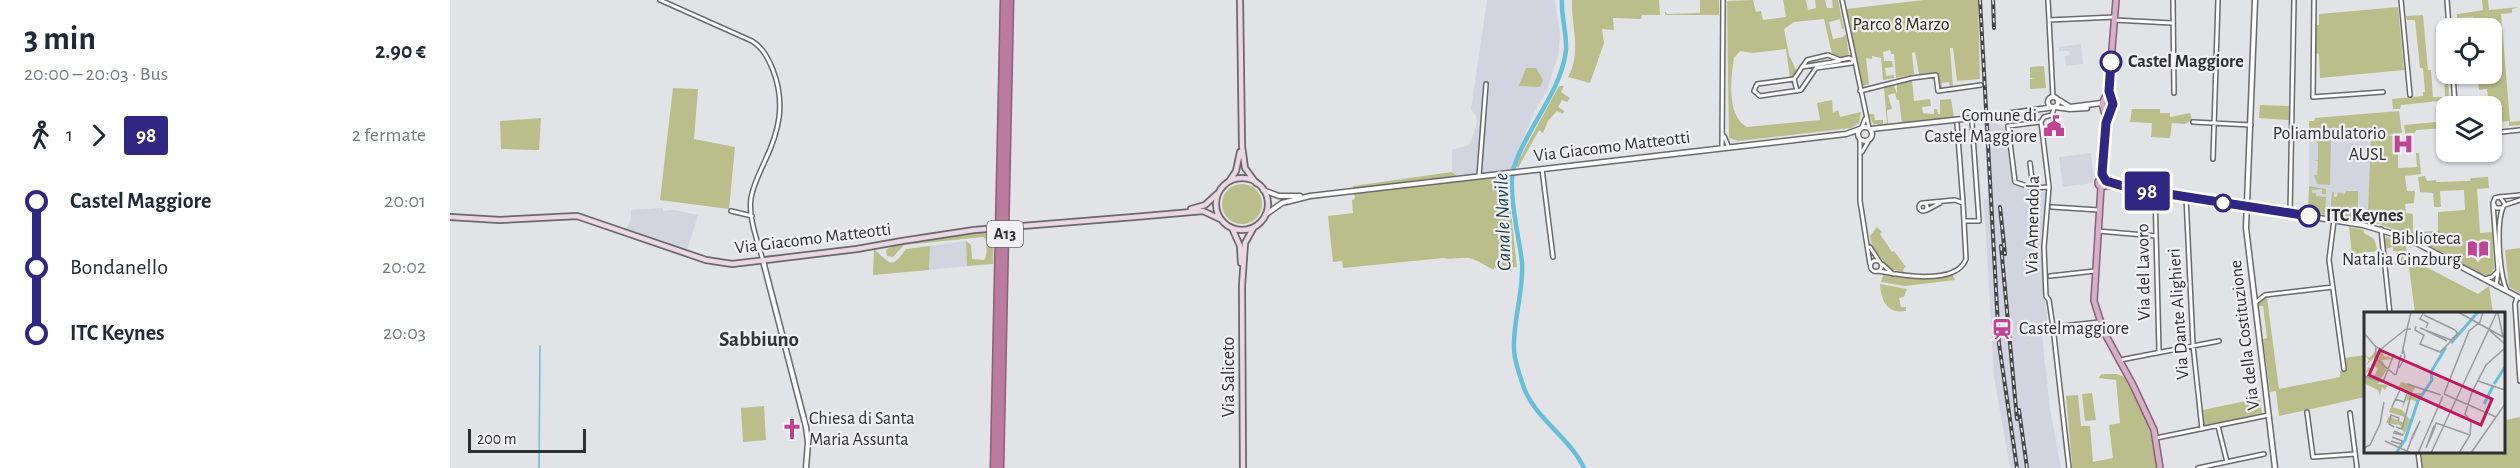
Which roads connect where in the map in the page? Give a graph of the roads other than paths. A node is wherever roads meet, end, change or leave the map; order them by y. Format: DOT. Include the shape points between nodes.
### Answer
graph roads {
  1 [pos="660,0"];
  2 [pos="1004,0"];
  3 [pos="1010,0"];
  4 [pos="1240,0"];
  5 [pos="1723,0"];
  6 [pos="1842,0"];
  7 [pos="2048,0"];
  8 [pos="2116,0"];
  9 [pos="2173,0"];
  10 [pos="2218,0"];
  11 [pos="2255,0"];
  12 [pos="2294,0"];
  13 [pos="2314,0"];
  14 [pos="2401,0"];
  15 [pos="2447,0"];
  16 [pos="2114,18"];
  17 [pos="2448,18"];
  18 [pos="2049,20"];
  19 [pos="2173,23"];
  20 [pos="1840,60"];
  21 [pos="1854,60"];
  22 [pos="1804,66"];
  23 [pos="1813,72"];
  24 [pos="1794,79"];
  25 [pos="1486,84"];
  26 [pos="1981,85"];
  27 [pos="1797,91"];
  28 [pos="1860,91"];
  29 [pos="2383,92"];
  30 [pos="2174,93"];
  31 [pos="2410,95"];
  32 [pos="2055,98"];
  33 [pos="2048,103"];
  34 [pos="2106,105"];
  35 [pos="2054,107"];
  36 [pos="2034,111"];
  37 [pos="1999,115"];
  38 [pos="1981,117"];
  39 [pos="1866,118"];
  40 [pos="1972,122"];
  41 [pos="2041,122"];
  42 [pos="2193,122"];
  43 [pos="2214,123"];
  44 [pos="1957,124"];
  45 [pos="2251,124"];
  46 [pos="1861,128"];
  47 [pos="1870,128"];
  48 [pos="1887,129"];
  49 [pos="2520,130"];
  50 [pos="2502,132"];
  51 [pos="1724,134"];
  52 [pos="1846,134"];
  53 [pos="1860,138"];
  54 [pos="1871,138"];
  55 [pos="1242,147"];
  56 [pos="1729,147"];
  57 [pos="1722,148"];
  58 [pos="1862,154"];
  59 [pos="2213,159"];
  60 [pos="2030,163"];
  61 [pos="1542,169"];
  62 [pos="1479,176"];
  63 [pos="2103,181"];
  64 [pos="1229,182"];
  65 [pos="1256,183"];
  66 [pos="2049,187"];
  67 [pos="2033,188"];
  68 [pos="1263,190"];
  69 [pos="1219,192"];
  70 [pos="2155,192"];
  71 [pos="1310,196"];
  72 [pos="2186,197"];
  73 [pos="2500,197"];
  74 [pos="2520,197"];
  75 [pos="1944,201"];
  76 [pos="1963,203"];
  77 [pos="2493,204"];
  78 [pos="2052,207"];
  79 [pos="2247,207"];
  80 [pos="2504,207"];
  81 [pos="2099,210"];
  82 [pos="731,211"];
  83 [pos="1185,211"];
  84 [pos="2290,213"];
  85 [pos="1265,215"];
  86 [pos="752,216"];
  87 [pos="450,217"];
  88 [pos="2334,220"];
  89 [pos="1222,221"];
  90 [pos="1965,221"];
  91 [pos="1254,227"];
  92 [pos="1232,228"];
  93 [pos="2380,230"];
  94 [pos="2098,231"];
  95 [pos="2156,236"];
  96 [pos="1868,242"];
  97 [pos="2499,247"];
  98 [pos="1553,257"];
  99 [pos="764,261"];
  100 [pos="1880,262"];
  101 [pos="1870,264"];
  102 [pos="1878,271"];
  103 [pos="2095,271"];
  104 [pos="2498,271"];
  105 [pos="1894,274"];
  106 [pos="2050,276"];
  107 [pos="2503,276"];
  108 [pos="2483,279"];
  109 [pos="1242,286"];
  110 [pos="2496,286"];
  111 [pos="2333,287"];
  112 [pos="2253,290"];
  113 [pos="2510,293"];
  114 [pos="2265,295"];
  115 [pos="2519,298"];
  116 [pos="2254,303"];
  117 [pos="2390,312"];
  118 [pos="2100,322"];
  119 [pos="2053,327"];
  120 [pos="2219,341"];
  121 [pos="2193,345"];
  122 [pos="2159,351"];
  123 [pos="2120,360"];
  124 [pos="2344,369"];
  125 [pos="2520,381"];
  126 [pos="2307,412"];
  127 [pos="2350,413"];
  128 [pos="2269,415"];
  129 [pos="2218,426"];
  130 [pos="2202,429"];
  131 [pos="2156,438"];
  132 [pos="2418,453"];
  133 [pos="2264,454"];
  134 [pos="2355,454"];
  135 [pos="2227,462"];
  136 [pos="2217,466"];
  137 [pos="806,468"];
  138 [pos="994,468"];
  139 [pos="1000,468"];
  140 [pos="1243,468"];
  141 [pos="2069,468"];
  142 [pos="2160,468"];
  143 [pos="2198,468"];
  144 [pos="2276,468"];
  145 [pos="2356,468"];
  146 [pos="2420,468"];
  1 -- 86 [label="street" via="752,41 770,64 779,93 780,122 751,197"];
  2 -- 138 [label="highway, A13"];
  3 -- 139 [label="highway, A13"];
  4 -- 55 [label="main road"];
  5 -- 51 [label="street"];
  6 -- 21 [label="street"];
  7 -- 18 [label="street"];
  8 -- 16 [label="main road"];
  9 -- 19 [label="street"];
  10 -- 43 [label="street"];
  11 -- 45 [label="street, Via della Costituzione"];
  12 -- 84 [label="street"];
  13 -- 29 [label="street" via="2313,97"];
  14 -- 31 [label="street"];
  15 -- 17 [label="street"];
  16 -- 18 [label="street"];
  16 -- 19 [label="street"];
  16 -- 34 [label="main road"];
  18 -- 32 [label="street"];
  19 -- 30 [label="street"];
  20 -- 21 [label="street"];
  20 -- 22 [label="street"];
  20 -- 22 [label="street" via="1830,55 1814,57"];
  21 -- 23 [label="street" via="1817,67"];
  21 -- 28 [label="street"];
  22 -- 23 [label="street"];
  22 -- 24 [label="street"];
  23 -- 27 [label="street" via="1805,87"];
  24 -- 27 [label="street"];
  24 -- 27 [label="street" via="1757,84 1754,91 1760,96"];
  25 -- 62 [label="street"];
  26 -- 28 [label="street" via="1938,91 1936,75"];
  28 -- 39 [label="street"];
  32 -- 33 [label="street"];
  32 -- 34 [label="street" via="2070,107"];
  32 -- 35 [label="street" via="2058,103"];
  33 -- 35 [label="street"];
  33 -- 36 [label="street"];
  34 -- 35 [label="street"];
  34 -- 63 [label="main road"];
  35 -- 36 [label="street"];
  35 -- 41 [label="street" via="2052,115"];
  36 -- 37 [label="street"];
  38 -- 48 [label="street"];
  39 -- 46 [label="street"];
  39 -- 47 [label="street"];
  40 -- 90 [label="street" via="1979,221"];
  41 -- 66 [label="street, Via Amendola"];
  41 -- 67 [label="street" via="2008,126 2015,182"];
  42 -- 43 [label="street"];
  43 -- 45 [label="street"];
  43 -- 59 [label="street"];
  44 -- 76 [label="street"];
  45 -- 79 [label="street, Via della Costituzione"];
  46 -- 47 [label="street"];
  46 -- 52 [label="street, Via Giacomo Matteotti"];
  46 -- 53 [label="street"];
  47 -- 48 [label="street"];
  47 -- 54 [label="street"];
  48 -- 54 [label="street"];
  49 -- 50 [label="street"];
  51 -- 56 [label="street"];
  51 -- 57 [label="street"];
  52 -- 53 [label="street, Via Giacomo Matteotti"];
  52 -- 56 [label="street, Via Giacomo Matteotti"];
  53 -- 54 [label="street, Via Giacomo Matteotti"];
  53 -- 58 [label="street"];
  54 -- 58 [label="street"];
  55 -- 64 [label="main road"];
  55 -- 65 [label="main road" via="1245,168"];
  56 -- 57 [label="street, Via Giacomo Matteotti"];
  57 -- 61 [label="street, Via Giacomo Matteotti"];
  58 -- 96 [label="street" via="1860,201"];
  60 -- 67 [label="street"];
  61 -- 62 [label="street, Via Giacomo Matteotti"];
  61 -- 98 [label="street"];
  62 -- 71 [label="street, Via Giacomo Matteotti"];
  63 -- 70 [label="street"];
  63 -- 81 [label="main road"];
  64 -- 65 [label="main road" via="1243,178"];
  64 -- 69 [label="main road"];
  65 -- 68 [label="main road"];
  66 -- 67 [label="street"];
  66 -- 119 [label="street, Via Amendola" via="2044,247 2046,296"];
  68 -- 71 [label="street, Via Giacomo Matteotti" via="1279,196"];
  68 -- 85 [label="main road" via="1268,205"];
  69 -- 83 [label="main road, Via Giacomo Matteotti" via="1205,205"];
  69 -- 89 [label="main road" via="1216,207"];
  70 -- 72 [label="street"];
  70 -- 95 [label="street, Via del Lavoro"];
  71 -- 85 [label="street, Via Giacomo Matteotti" via="1282,203"];
  72 -- 79 [label="street"];
  72 -- 121 [label="street, Via Dante Alighieri"];
  73 -- 74 [label="street"];
  73 -- 77 [label="street"];
  73 -- 80 [label="street" via="2505,201"];
  74 -- 80 [label="street"];
  75 -- 75 [label="street" via="1926,211 1919,208 1923,203"];
  75 -- 76 [label="street"];
  76 -- 90 [label="street"];
  77 -- 80 [label="street" via="2496,208"];
  77 -- 97 [label="street"];
  78 -- 81 [label="street"];
  79 -- 84 [label="street"];
  79 -- 112 [label="street, Via della Costituzione"];
  80 -- 97 [label="street" via="2499,219"];
  81 -- 94 [label="main road"];
  82 -- 86 [label="street"];
  83 -- 89 [label="main road, Via Giacomo Matteotti" via="1203,211"];
  83 -- 99 [label="main road, Via Giacomo Matteotti, bridge" via="974,230"];
  84 -- 88 [label="street"];
  85 -- 91 [label="main road, Via Saliceto"];
  86 -- 99 [label="street"];
  87 -- 99 [label="main road, Via Giacomo Matteotti" via="500,220 577,216 706,260 732,264"];
  88 -- 93 [label="street"];
  88 -- 111 [label="street" via="2329,257"];
  89 -- 92 [label="main road"];
  90 -- 105 [label="street" via="1966,259 1960,268 1928,276"];
  91 -- 92 [label="main road"];
  91 -- 109 [label="main road, Via Saliceto" via="1245,243"];
  92 -- 109 [label="main road, Via Saliceto" via="1240,246"];
  93 -- 108 [label="street" via="2407,238"];
  93 -- 117 [label="street"];
  94 -- 95 [label="street"];
  94 -- 103 [label="main road"];
  95 -- 122 [label="street, Via del Lavoro"];
  96 -- 100 [label="street"];
  96 -- 101 [label="street"];
  97 -- 104 [label="street"];
  97 -- 107 [label="street"];
  99 -- 137 [label="street" via="806,427"];
  100 -- 101 [label="street"];
  100 -- 102 [label="street"];
  100 -- 105 [label="street"];
  101 -- 102 [label="street" via="1871,270"];
  102 -- 105 [label="street"];
  103 -- 106 [label="street"];
  103 -- 118 [label="main road" via="2094,301"];
  104 -- 108 [label="street" via="2492,278"];
  104 -- 110 [label="street"];
  107 -- 110 [label="street"];
  107 -- 113 [label="street"];
  108 -- 110 [label="street"];
  109 -- 140 [label="main road, Via Saliceto"];
  110 -- 113 [label="street"];
  111 -- 114 [label="street"];
  111 -- 124 [label="street"];
  112 -- 114 [label="street"];
  112 -- 116 [label="street, Via della Costituzione"];
  113 -- 115 [label="street"];
  114 -- 116 [label="street"];
  115 -- 125 [label="street" via="2515,304"];
  116 -- 128 [label="street, Via della Costituzione"];
  118 -- 119 [label="street"];
  118 -- 123 [label="main road"];
  119 -- 141 [label="street, Via Amendola"];
  120 -- 121 [label="street"];
  121 -- 122 [label="street"];
  121 -- 130 [label="street, Via Dante Alighieri"];
  122 -- 123 [label="street"];
  123 -- 131 [label="main road"];
  126 -- 134 [label="street" via="2313,458"];
  127 -- 134 [label="street"];
  128 -- 129 [label="street"];
  128 -- 144 [label="street, Via della Costituzione"];
  129 -- 130 [label="street"];
  129 -- 135 [label="street"];
  130 -- 131 [label="street"];
  131 -- 142 [label="main road"];
  132 -- 146 [label="street"];
  133 -- 135 [label="street"];
  134 -- 145 [label="street"];
  135 -- 136 [label="street"];
  136 -- 143 [label="street"];
}
